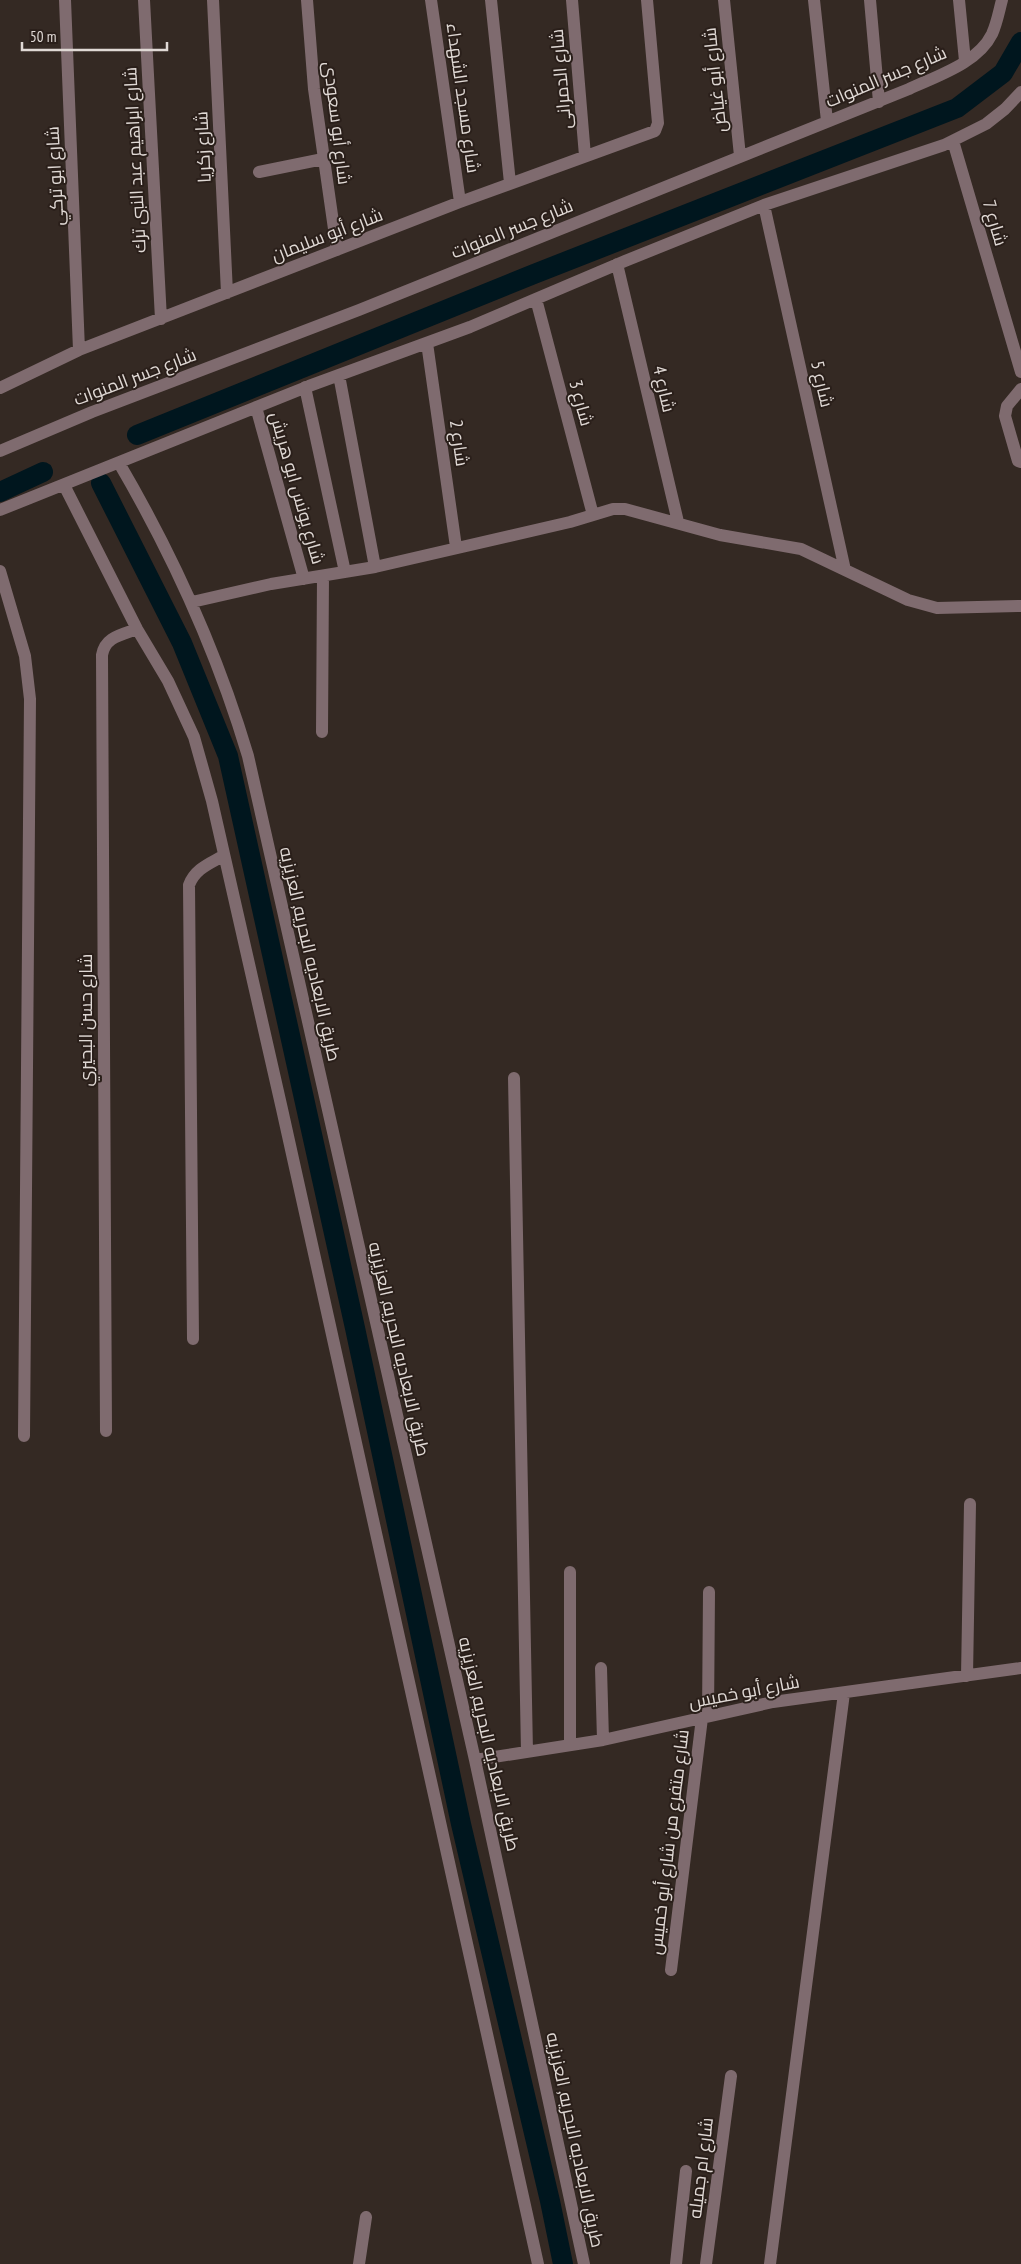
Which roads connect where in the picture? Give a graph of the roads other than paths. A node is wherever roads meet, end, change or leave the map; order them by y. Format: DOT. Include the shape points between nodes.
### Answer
graph roads {
  1 [pos="64,0"];
  2 [pos="144,0"];
  3 [pos="213,0"];
  4 [pos="307,0"];
  5 [pos="431,0"];
  6 [pos="491,0"];
  7 [pos="572,0"];
  8 [pos="647,0"];
  9 [pos="724,0"];
  10 [pos="814,0"];
  11 [pos="870,0"];
  12 [pos="959,0"];
  13 [pos="1002,0"];
  14 [pos="965,61"];
  15 [pos="1021,92"];
  16 [pos="879,102"];
  17 [pos="827,121"];
  18 [pos="953,141"];
  19 [pos="585,156"];
  20 [pos="740,156"];
  21 [pos="323,159"];
  22 [pos="259,172"];
  23 [pos="510,183"];
  24 [pos="460,202"];
  25 [pos="764,205"];
  26 [pos="337,250"];
  27 [pos="616,264"];
  28 [pos="228,293"];
  29 [pos="536,299"];
  30 [pos="161,319"];
  31 [pos="427,343"];
  32 [pos="79,350"];
  33 [pos="1021,372"];
  34 [pos="339,375"];
  35 [pos="0,388"];
  36 [pos="305,388"];
  37 [pos="1021,389"];
  38 [pos="256,407"];
  39 [pos="0,451"];
  40 [pos="1021,462"];
  41 [pos="119,463"];
  42 [pos="64,485"];
  43 [pos="0,510"];
  44 [pos="593,515"];
  45 [pos="678,522"];
  46 [pos="456,548"];
  47 [pos="375,567"];
  48 [pos="846,570"];
  49 [pos="0,572"];
  50 [pos="345,572"];
  51 [pos="323,576"];
  52 [pos="304,579"];
  53 [pos="192,602"];
  54 [pos="1021,606"];
  55 [pos="137,630"];
  56 [pos="322,732"];
  57 [pos="223,856"];
  58 [pos="514,1078"];
  59 [pos="193,1339"];
  60 [pos="106,1431"];
  61 [pos="24,1436"];
  62 [pos="970,1504"];
  63 [pos="570,1572"];
  64 [pos="709,1592"];
  65 [pos="601,1668"];
  66 [pos="1021,1668"];
  67 [pos="967,1676"];
  68 [pos="844,1693"];
  69 [pos="705,1717"];
  70 [pos="603,1740"];
  71 [pos="570,1745"];
  72 [pos="527,1752"];
  73 [pos="475,1760"];
  74 [pos="671,1970"];
  75 [pos="731,2076"];
  76 [pos="686,2171"];
  77 [pos="366,2217"];
  78 [pos="359,2264"];
  79 [pos="538,2264"];
  80 [pos="584,2264"];
  81 [pos="676,2264"];
  82 [pos="706,2264"];
  83 [pos="770,2264"];
  1 -- 32 [label="street, شارع ابو تركي"];
  2 -- 30 [label="street, شارع ابراهيم عبد النبى ترك"];
  3 -- 28 [label="street, شارع زكريا"];
  4 -- 21 [label="street, شارع أبو سعودى"];
  5 -- 24 [label="street, شارع مسجد الشهداء"];
  6 -- 23 [label="street"];
  7 -- 19 [label="street, شارع الدمرانى"];
  8 -- 19 [label="street, شارع أبو سليمان" via="657,116 655,132"];
  9 -- 20 [label="street, شارع أبو غياض"];
  10 -- 17 [label="street"];
  11 -- 16 [label="street"];
  12 -- 14 [label="street"];
  13 -- 14 [label="street, شارع جسر المنوات" via="992,34 985,45"];
  14 -- 16 [label="street, شارع جسر المنوات"];
  15 -- 18 [label="street" via="986,124"];
  16 -- 17 [label="street, شارع جسر المنوات"];
  17 -- 20 [label="street, شارع جسر المنوات"];
  18 -- 25 [label="street"];
  18 -- 33 [label="street, شارع 7"];
  19 -- 23 [label="street, شارع أبو سليمان"];
  20 -- 39 [label="street, شارع جسر المنوات"];
  21 -- 22 [label="street"];
  21 -- 26 [label="street, شارع أبو سعودى"];
  23 -- 24 [label="street, شارع أبو سليمان"];
  24 -- 26 [label="street, شارع أبو سليمان"];
  25 -- 27 [label="street"];
  25 -- 48 [label="street, شارع 5"];
  26 -- 28 [label="street, شارع أبو سليمان"];
  27 -- 29 [label="street"];
  27 -- 45 [label="street, شارع 4"];
  28 -- 30 [label="street, شارع أبو سليمان"];
  29 -- 31 [label="street"];
  29 -- 44 [label="street, شارع 3"];
  30 -- 32 [label="street, شارع أبو سليمان"];
  31 -- 34 [label="street"];
  31 -- 46 [label="street, شارع 2"];
  32 -- 35 [label="street, شارع أبو سليمان"];
  34 -- 36 [label="street"];
  34 -- 47 [label="street"];
  36 -- 38 [label="street"];
  36 -- 50 [label="street"];
  37 -- 40 [label="street" via="1007,406 1005,416 1018,461"];
  38 -- 41 [label="street"];
  38 -- 52 [label="street, شارع يونس ابو هريش"];
  41 -- 42 [label="street"];
  41 -- 53 [label="street, طريق الابعاديه البحريه, العزيزيه"];
  42 -- 43 [label="street"];
  42 -- 55 [label="street"];
  44 -- 45 [label="street" via="625,509"];
  44 -- 46 [label="street"];
  45 -- 48 [label="street" via="720,535 800,548"];
  46 -- 47 [label="street"];
  47 -- 50 [label="street"];
  48 -- 54 [label="street" via="908,600 938,608"];
  49 -- 61 [label="street" via="25,656 30,699"];
  50 -- 51 [label="street"];
  51 -- 52 [label="street"];
  51 -- 56 [label="street, شارع يونس ابو هريش"];
  52 -- 53 [label="street"];
  53 -- 73 [label="street, طريق الابعاديه البحريه, العزيزيه" via="230,695 248,756"];
  55 -- 57 [label="street" via="168,681 194,737"];
  55 -- 60 [label="street, شارع حسن البحيري" via="110,639 102,655"];
  57 -- 59 [label="street" via="200,869 189,885"];
  57 -- 79 [label="street"];
  58 -- 72 [label="street"];
  62 -- 67 [label="street"];
  63 -- 71 [label="street"];
  64 -- 69 [label="street, شارع متفرع من شارع أبو خميس"];
  65 -- 70 [label="street"];
  66 -- 67 [label="street, شارع أبو خميس"];
  67 -- 68 [label="street, شارع أبو خميس"];
  68 -- 69 [label="street, شارع أبو خميس" via="773,1702"];
  68 -- 83 [label="street"];
  69 -- 70 [label="street, شارع أبو خميس"];
  69 -- 74 [label="street, شارع متفرع من شارع أبو خميس"];
  70 -- 71 [label="street, شارع أبو خميس"];
  71 -- 72 [label="street, شارع أبو خميس"];
  72 -- 73 [label="street, شارع أبو خميس"];
  73 -- 80 [label="street, طريق الابعاديه البحريه, العزيزيه"];
  75 -- 82 [label="street, شارع ام جميله"];
  76 -- 81 [label="street"];
  77 -- 78 [label="street"];
}
